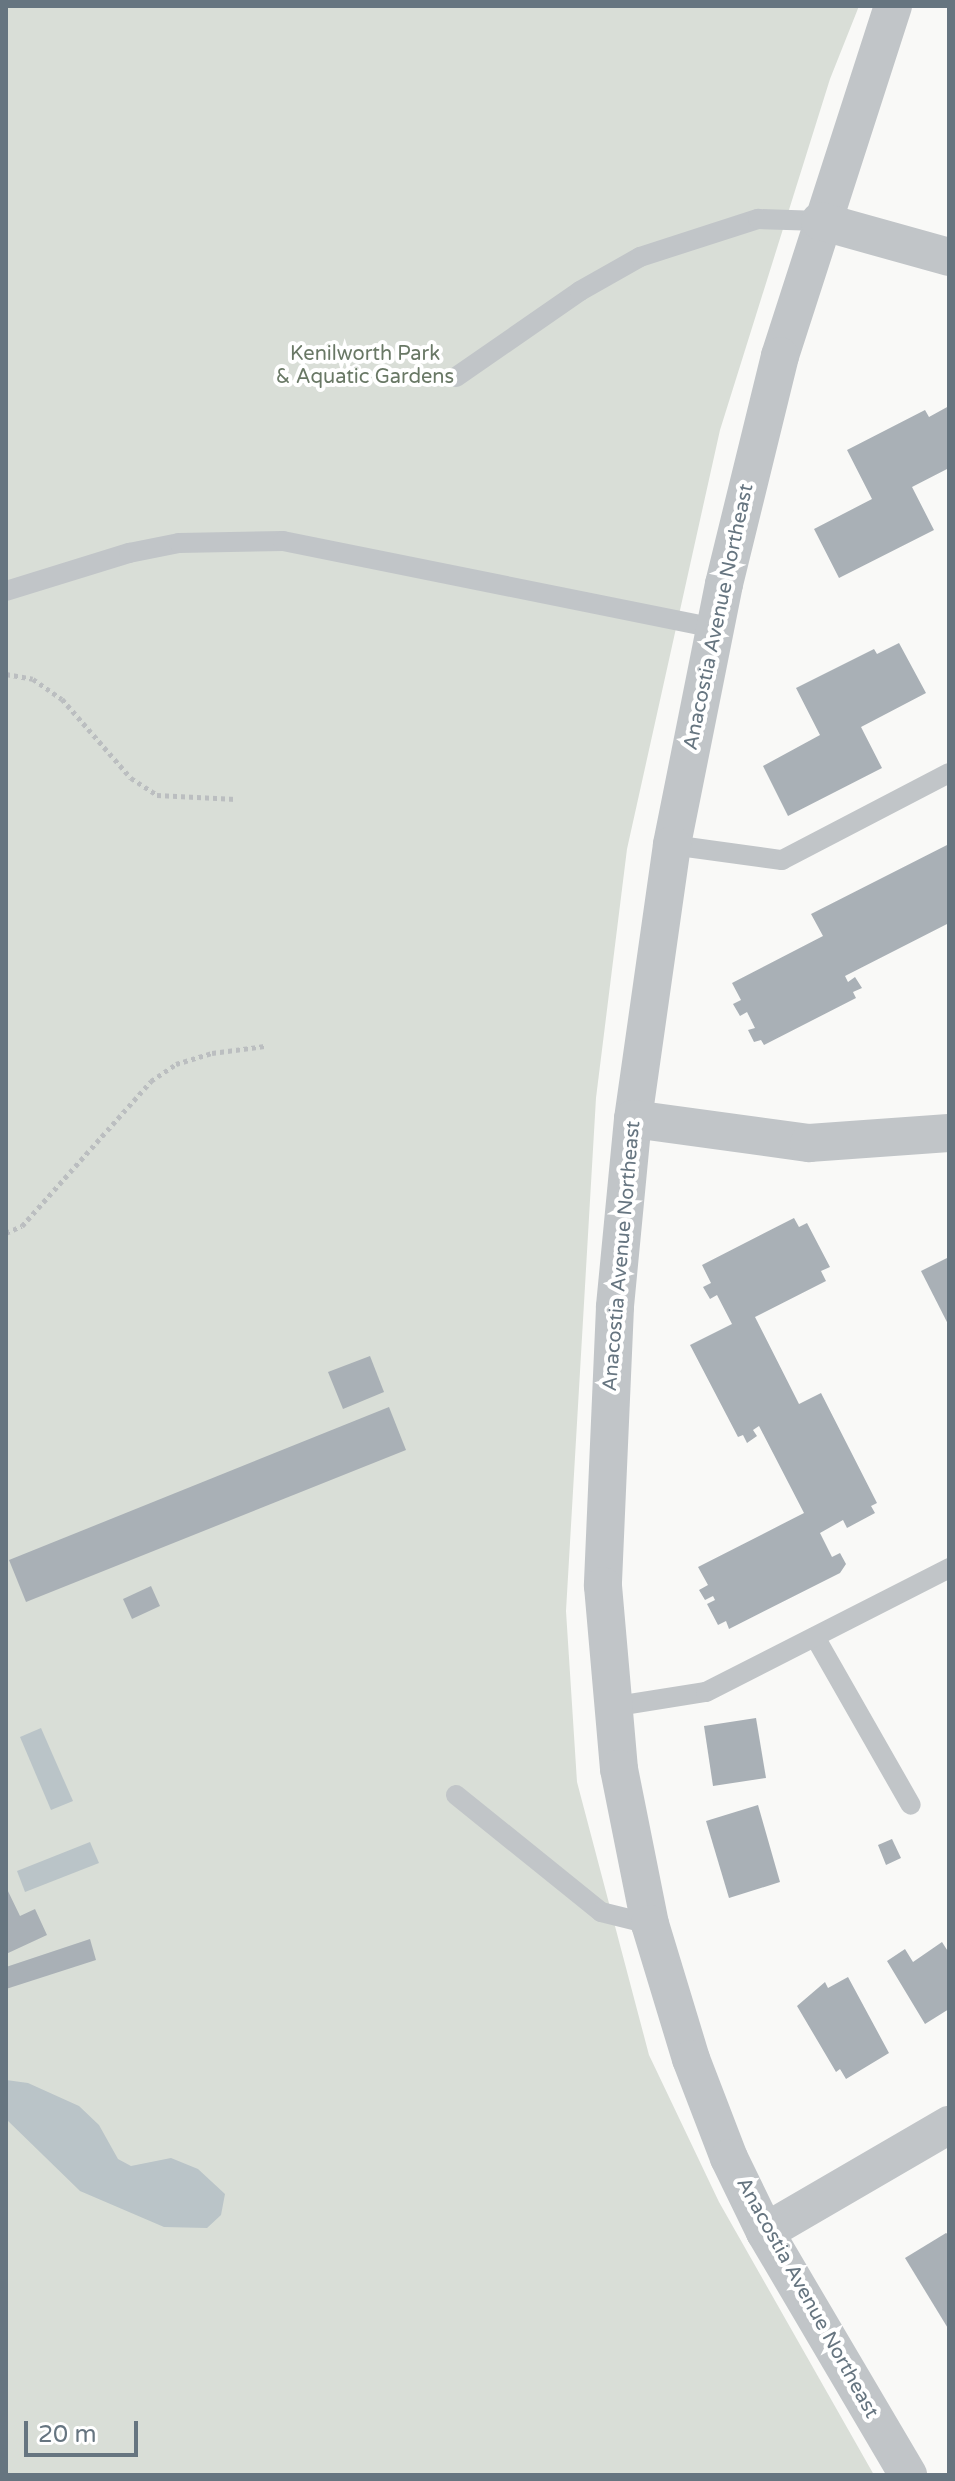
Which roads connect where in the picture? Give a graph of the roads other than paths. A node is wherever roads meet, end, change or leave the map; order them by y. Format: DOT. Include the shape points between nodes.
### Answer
graph roads {
  1 [pos="893,6"];
  2 [pos="820,221"];
  3 [pos="949,257"];
  4 [pos="456,377"];
  5 [pos="6,591"];
  6 [pos="715,628"];
  7 [pos="949,773"];
  8 [pos="672,845"];
  9 [pos="633,1119"];
  10 [pos="949,1133"];
  11 [pos="949,1568"];
  12 [pos="815,1637"];
  13 [pos="611,1707"];
  14 [pos="456,1795"];
  15 [pos="911,1805"];
  16 [pos="650,1924"];
  17 [pos="949,2125"];
  18 [pos="765,2232"];
  19 [pos="908,2475"];
  1 -- 2 [label="street, Anacostia Avenue Northeast"];
  2 -- 3 [label="street"];
  2 -- 4 [label="lane" via="758,219 640,257 580,291"];
  2 -- 6 [label="street, Anacostia Avenue Northeast" via="766,412"];
  5 -- 6 [label="lane" via="179,543 283,541"];
  6 -- 8 [label="street, Anacostia Avenue Northeast"];
  7 -- 8 [label="lane" via="782,860"];
  8 -- 9 [label="street, Anacostia Avenue Northeast"];
  9 -- 10 [label="street" via="809,1143"];
  9 -- 13 [label="street, Anacostia Avenue Northeast" via="603,1505"];
  11 -- 12 [label="lane"];
  12 -- 13 [label="lane" via="706,1692"];
  12 -- 15 [label="lane"];
  13 -- 16 [label="street, Anacostia Avenue Northeast"];
  14 -- 16 [label="lane" via="601,1912"];
  16 -- 18 [label="street, Anacostia Avenue Northeast" via="702,2092"];
  17 -- 18 [label="street"];
  18 -- 19 [label="street, Anacostia Avenue Northeast"];
}
